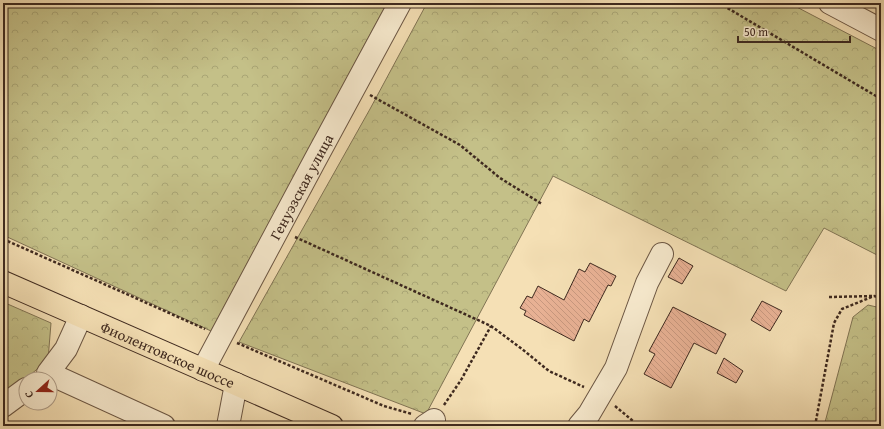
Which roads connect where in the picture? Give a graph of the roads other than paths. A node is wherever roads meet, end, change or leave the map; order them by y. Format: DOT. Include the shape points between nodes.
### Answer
graph roads {
  1 [pos="400,3"];
  2 [pos="830,3"];
  3 [pos="881,30"];
  4 [pos="662,254"];
  5 [pos="3,282"];
  6 [pos="81,316"];
  7 [pos="203,370"];
  8 [pos="48,371"];
  9 [pos="58,382"];
  10 [pos="236,384"];
  11 [pos="18,395"];
  12 [pos="3,406"];
  13 [pos="164,426"];
  14 [pos="228,426"];
  15 [pos="332,426"];
  16 [pos="579,426"];
  1 -- 7 [label="street, Генуэзская улица"];
  2 -- 3 [label="street"];
  4 -- 16 [label="street" via="647,283 616,368"];
  5 -- 6 [label="main road, Фиолентовское шоссе"];
  6 -- 7 [label="main road, Фиолентовское шоссе"];
  6 -- 8 [label="street" via="66,349"];
  7 -- 10 [label="main road, Фиолентовское шоссе"];
  9 -- 13 [label="street"];
  10 -- 14 [label="street"];
  10 -- 15 [label="main road, Фиолентовское шоссе"];
  11 -- 12 [label="street"];
}
